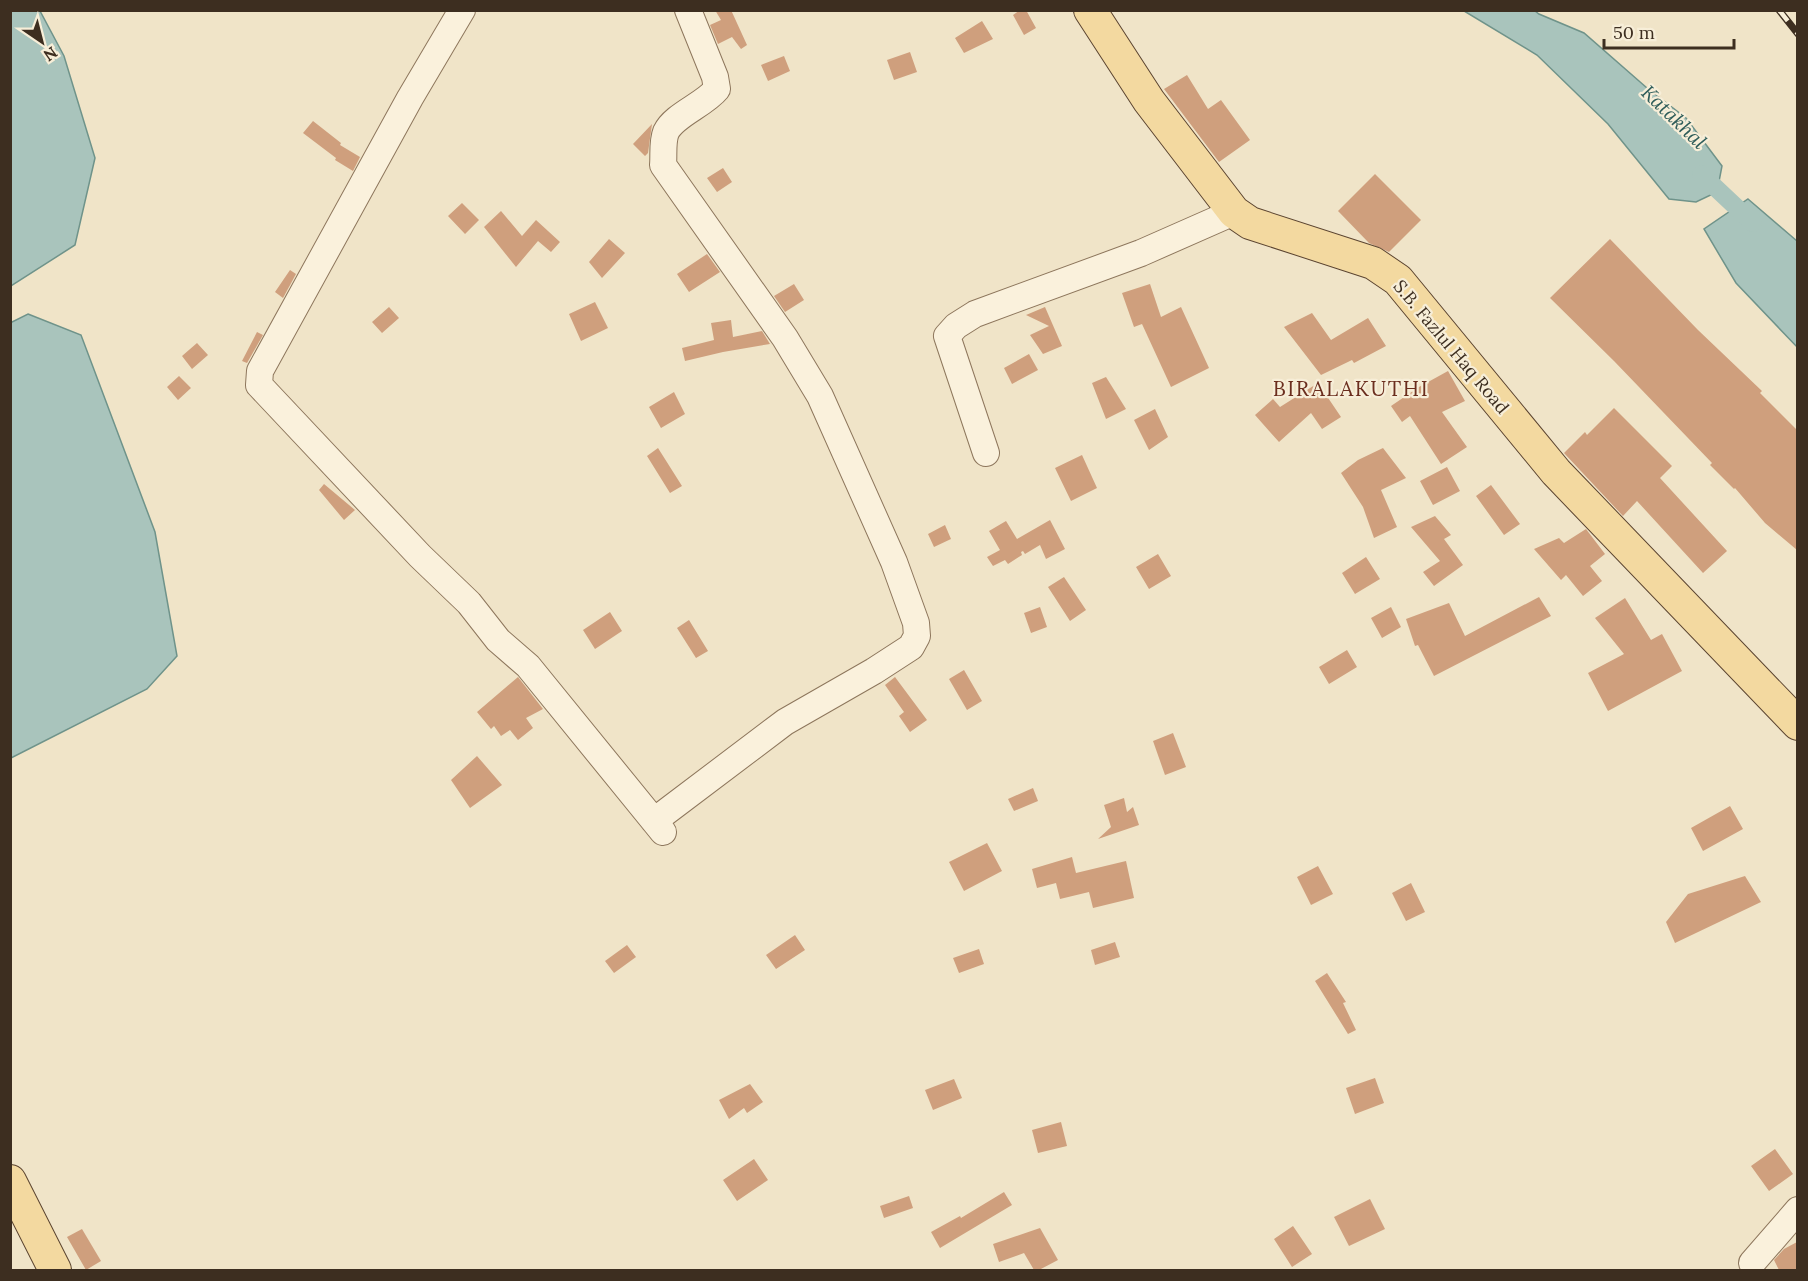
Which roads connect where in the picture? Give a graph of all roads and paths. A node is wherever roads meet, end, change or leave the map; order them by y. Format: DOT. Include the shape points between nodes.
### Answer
graph roads {
  1 [pos="462,10"];
  2 [pos="688,10"];
  3 [pos="1090,10"];
  4 [pos="1234,212"];
  5 [pos="986,453"];
  6 [pos="1797,724"];
  7 [pos="10,1181"];
  8 [pos="1797,1210"];
  9 [pos="1752,1263"];
  10 [pos="54,1270"];
  1 -- 2 [label="street" via="260,371 259,385 469,603 498,640 528,666 658,826 785,722 874,671 910,647 917,636 894,562 820,396 785,338 663,165 666,132 717,89"];
  3 -- 4 [label="main road, S.B. Fazlul Haq Road" via="1149,101"];
  4 -- 5 [label="street" via="1141,253 975,314 956,326 947,336"];
  4 -- 6 [label="main road, S.B. Fazlul Haq Road" via="1250,223 1373,262 1398,280 1556,472"];
  7 -- 10 [label="main road"];
  8 -- 9 [label="street"];
}
